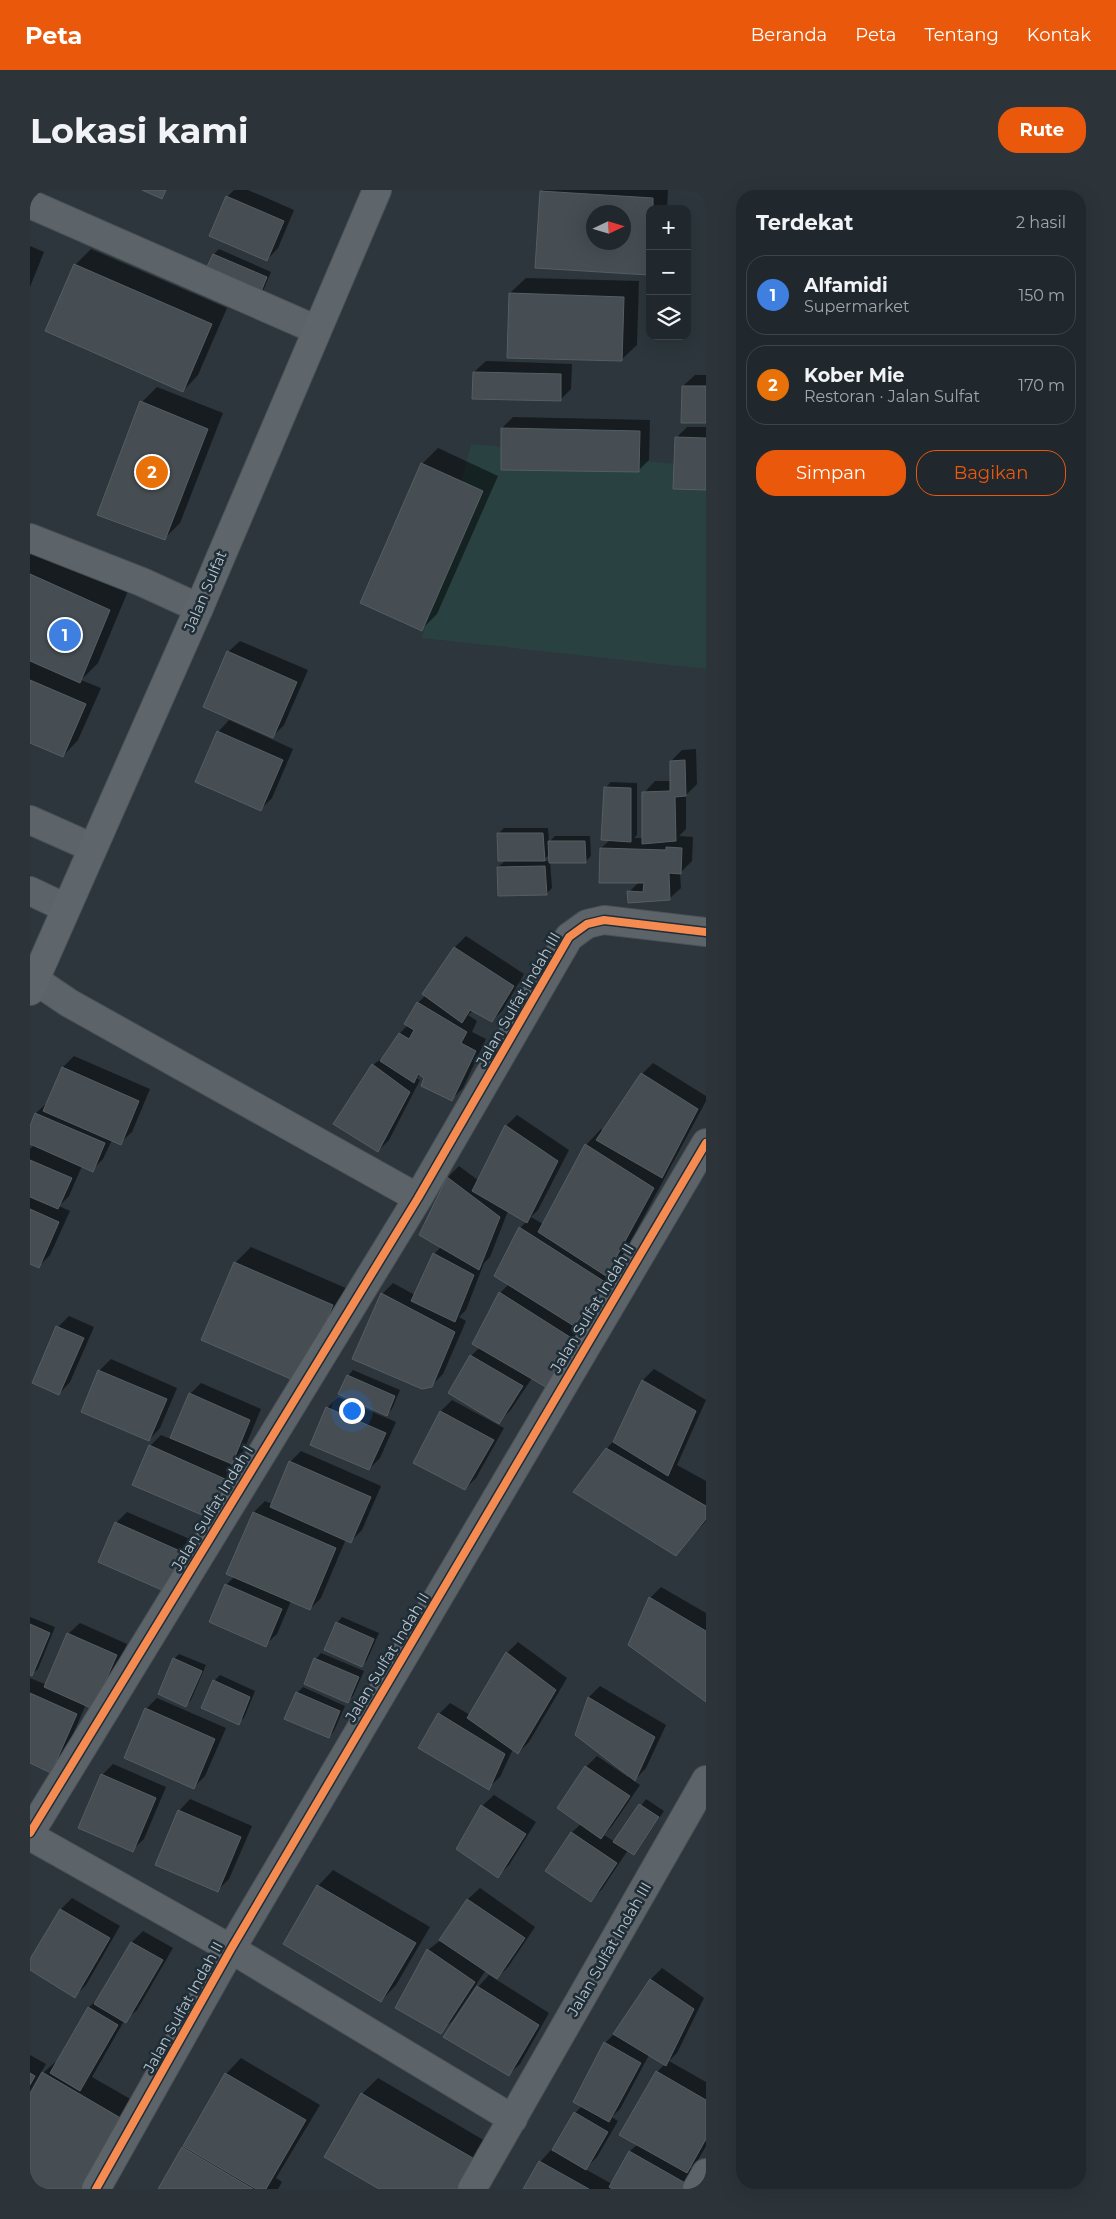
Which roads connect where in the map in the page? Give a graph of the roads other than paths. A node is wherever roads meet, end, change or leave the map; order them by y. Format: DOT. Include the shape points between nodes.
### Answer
graph roads {
  1 [pos="377,190"];
  2 [pos="30,204"];
  3 [pos="317,330"];
  4 [pos="30,538"];
  5 [pos="199,608"];
  6 [pos="30,820"];
  7 [pos="93,848"];
  8 [pos="30,892"];
  9 [pos="66,908"];
  10 [pos="706,932"];
  11 [pos="32,985"];
  12 [pos="706,1143"];
  13 [pos="418,1198"];
  14 [pos="706,1780"];
  15 [pos="30,1834"];
  16 [pos="231,1949"];
  17 [pos="513,2119"];
  18 [pos="706,2173"];
  19 [pos="96,2189"];
  20 [pos="472,2189"];
  21 [pos="696,2189"];
  1 -- 3 [label="main road, Jalan Sulfat"];
  2 -- 3 [label="street"];
  3 -- 5 [label="main road, Jalan Sulfat"];
  4 -- 5 [label="street"];
  5 -- 7 [label="main road, Jalan Sulfat"];
  6 -- 7 [label="street"];
  7 -- 9 [label="main road, Jalan Sulfat"];
  8 -- 9 [label="street"];
  9 -- 11 [label="main road, Jalan Sulfat"];
  10 -- 13 [label="street, Jalan Sulfat Indah III" via="604,920 587,924 569,937"];
  11 -- 13 [label="street" via="70,1003"];
  12 -- 16 [label="street, Jalan Sulfat Indah II"];
  13 -- 15 [label="street, Jalan Sulfat Indah I"];
  14 -- 17 [label="street, Jalan Sulfat Indah III"];
  15 -- 16 [label="street, Jalan Sulfat Indah II"];
  16 -- 17 [label="street"];
  16 -- 19 [label="street, Jalan Sulfat Indah II"];
  17 -- 20 [label="street, Jalan Sulfat Indah III"];
  18 -- 21 [label="street"];
}
